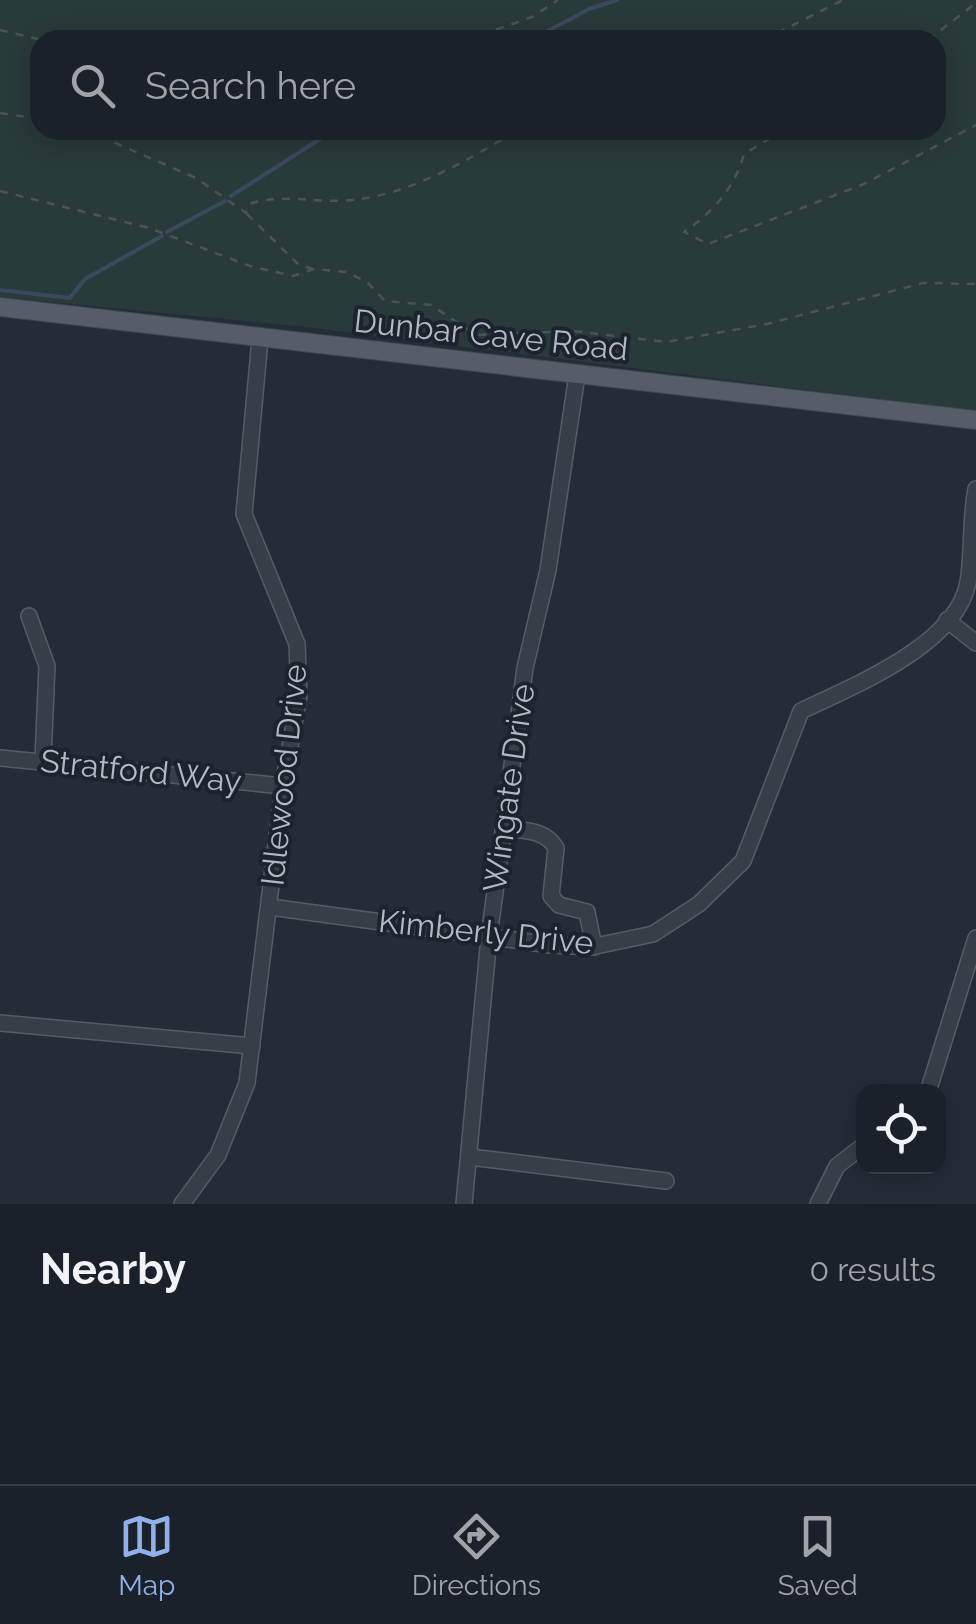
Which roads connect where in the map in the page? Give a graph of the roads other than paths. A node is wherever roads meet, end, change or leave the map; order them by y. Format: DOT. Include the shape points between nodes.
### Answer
graph roads {
  1 [pos="0,307"];
  2 [pos="260,339"];
  3 [pos="577,375"];
  4 [pos="976,420"];
  5 [pos="976,489"];
  6 [pos="29,616"];
  7 [pos="947,620"];
  8 [pos="976,643"];
  9 [pos="0,758"];
  10 [pos="42,760"];
  11 [pos="282,786"];
  12 [pos="504,828"];
  13 [pos="270,907"];
  14 [pos="489,938"];
  15 [pos="976,938"];
  16 [pos="594,946"];
  17 [pos="0,1023"];
  18 [pos="252,1046"];
  19 [pos="930,1084"];
  20 [pos="856,1151"];
  21 [pos="470,1157"];
  22 [pos="666,1181"];
  23 [pos="182,1204"];
  24 [pos="464,1204"];
  25 [pos="818,1204"];
  1 -- 2 [label="main road, Dunbar Cave Road"];
  2 -- 3 [label="main road, Dunbar Cave Road"];
  2 -- 11 [label="street, Idlewood Drive" via="244,514 297,644 299,696"];
  3 -- 4 [label="main road, Dunbar Cave Road"];
  3 -- 12 [label="street, Wingate Drive"];
  5 -- 7 [label="street, Kimberly Drive" via="968,586"];
  6 -- 10 [label="street" via="47,666"];
  7 -- 8 [label="street"];
  7 -- 16 [label="street, Kimberly Drive" via="925,646 801,711 743,861 699,904 653,934"];
  9 -- 10 [label="street, Stratford Way"];
  10 -- 11 [label="street, Stratford Way"];
  11 -- 13 [label="street, Idlewood Drive"];
  12 -- 14 [label="street, Wingate Drive"];
  12 -- 16 [label="street" via="553,842 551,896 587,912"];
  13 -- 14 [label="street, Kimberly Drive"];
  13 -- 18 [label="street, Idlewood Drive"];
  14 -- 16 [label="street, Kimberly Drive"];
  14 -- 21 [label="street, Wingate Drive"];
  15 -- 19 [label="street"];
  17 -- 18 [label="street"];
  18 -- 23 [label="street, Idlewood Drive" via="226,1139"];
  20 -- 25 [label="street" via="838,1166"];
  21 -- 22 [label="street"];
  21 -- 24 [label="street, Wingate Drive"];
}
